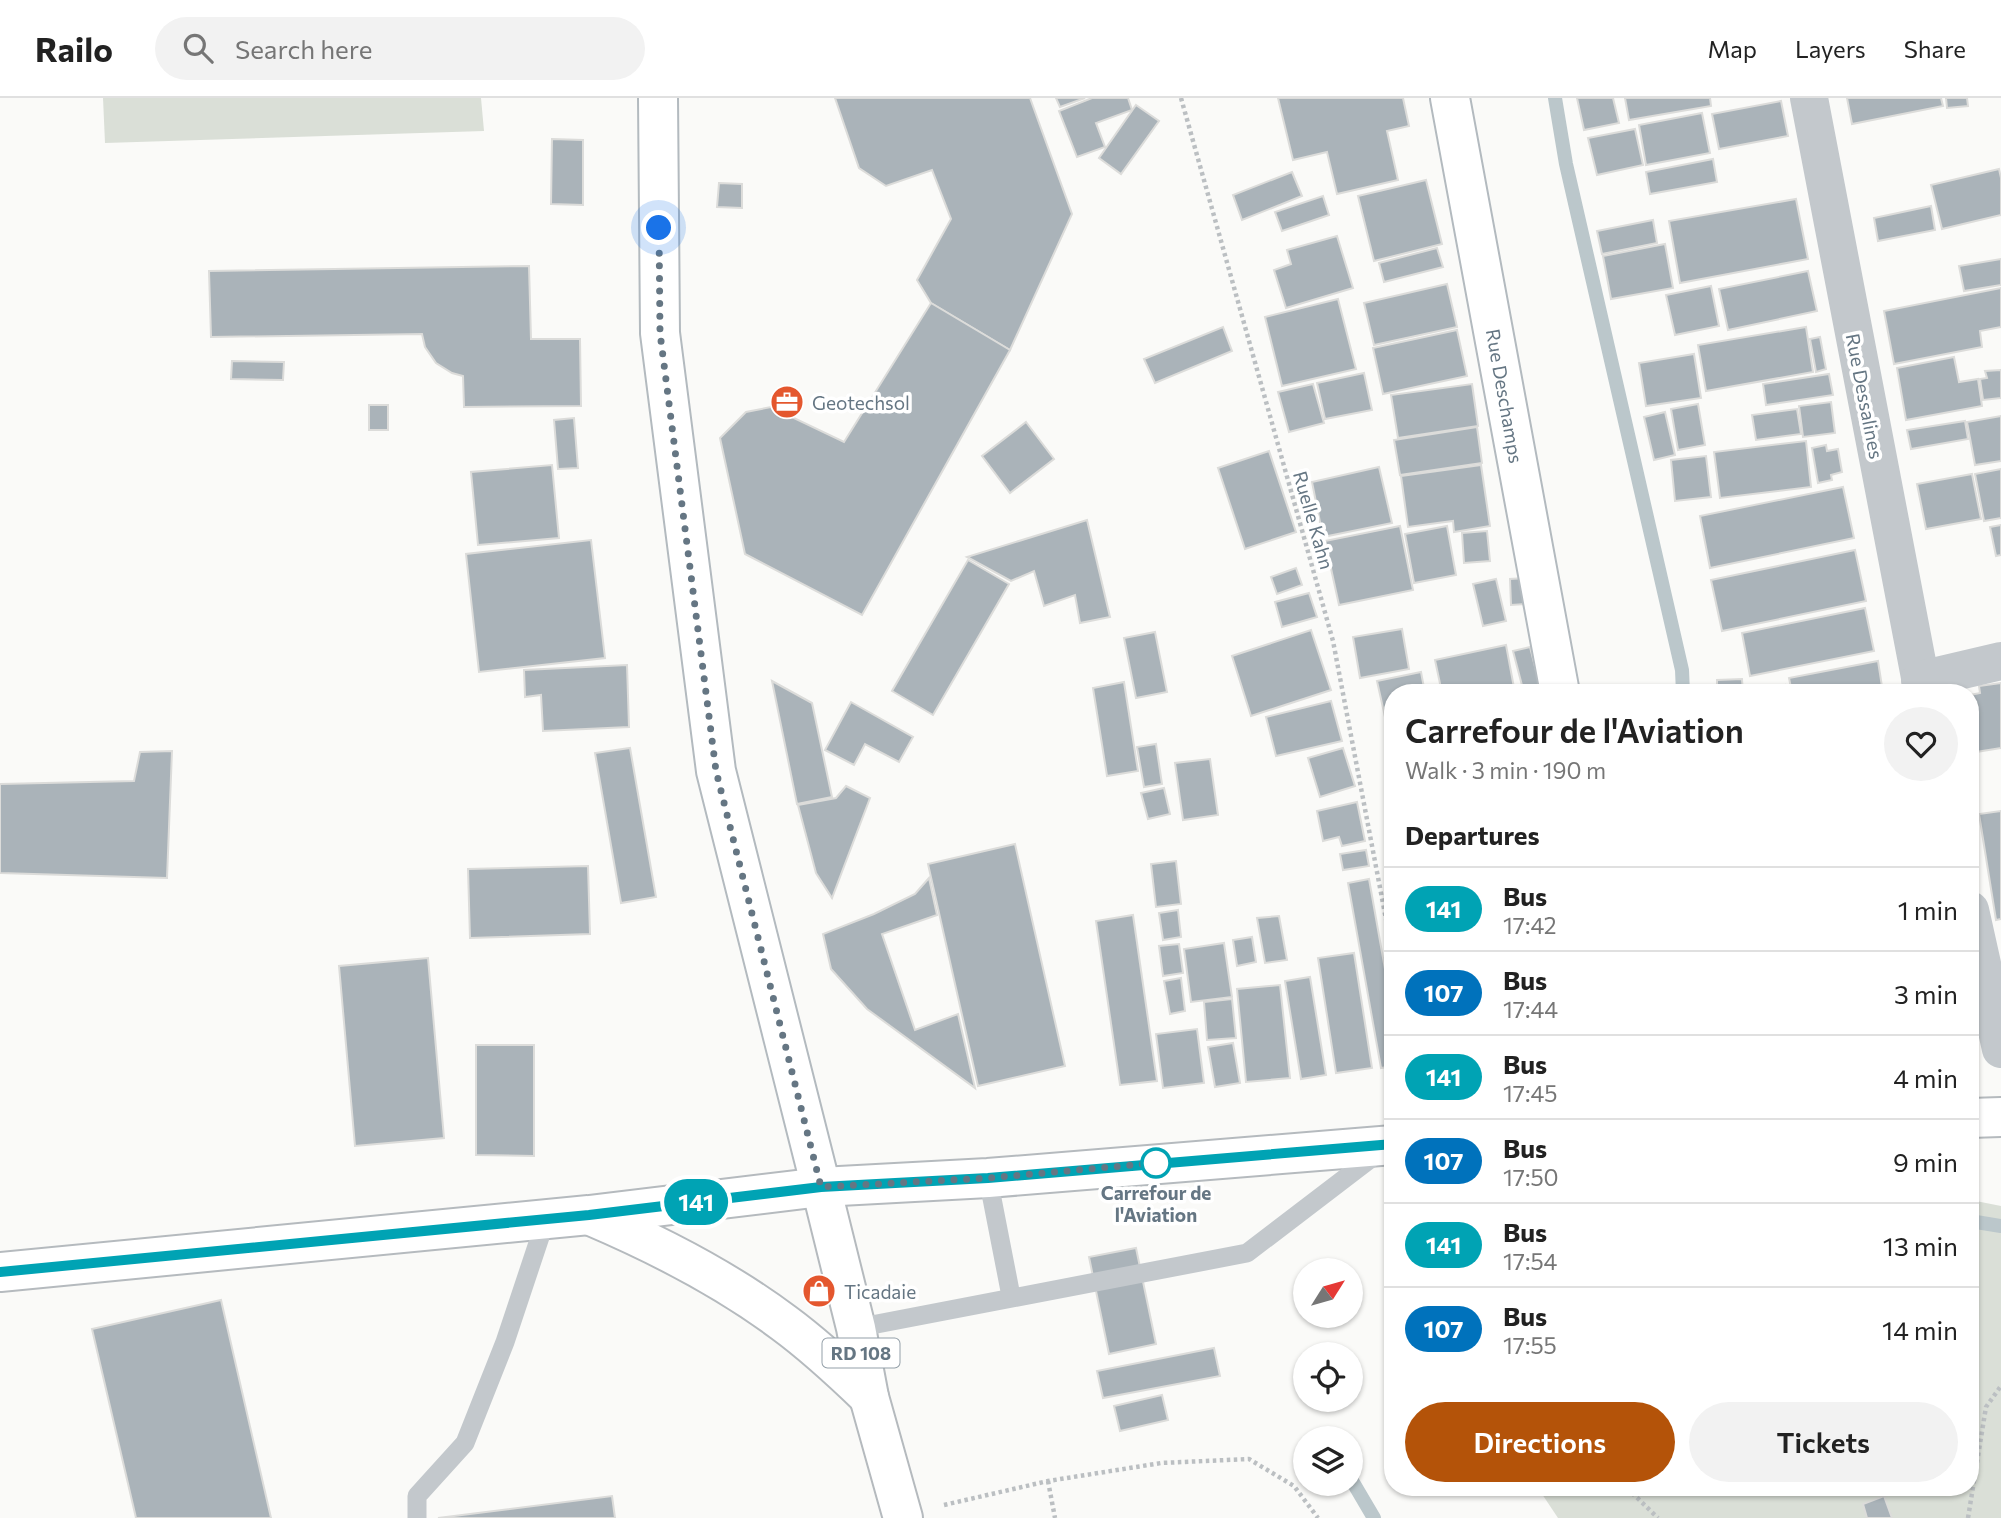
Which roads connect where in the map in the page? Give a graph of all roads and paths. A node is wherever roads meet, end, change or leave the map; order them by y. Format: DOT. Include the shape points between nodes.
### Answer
graph roads {
  1 [pos="658,98"];
  2 [pos="1181,98"];
  3 [pos="1450,98"];
  4 [pos="1809,98"];
  5 [pos="2001,661"];
  6 [pos="1558,684"];
  7 [pos="1921,684"];
  8 [pos="1931,684"];
  9 [pos="1384,909"];
  10 [pos="1979,950"];
  11 [pos="2001,1049"];
  12 [pos="2001,1117"];
  13 [pos="1979,1118"];
  14 [pos="1384,1145"];
  15 [pos="1384,1150"];
  16 [pos="988,1178"];
  17 [pos="821,1187"];
  18 [pos="589,1215"];
  19 [pos="546,1219"];
  20 [pos="0,1272"];
  21 [pos="1011,1296"];
  22 [pos="856,1328"];
  23 [pos="2001,1386"];
  24 [pos="869,1397"];
  25 [pos="1979,1450"];
  26 [pos="1048,1481"];
  27 [pos="1635,1496"];
  28 [pos="1972,1496"];
  29 [pos="903,1516"];
  30 [pos="417,1518"];
  31 [pos="1055,1518"];
  32 [pos="1318,1518"];
  33 [pos="1658,1518"];
  34 [pos="1968,1518"];
  1 -- 17 [label="main road, RD 108" via="660,333 716,771"];
  2 -- 9 [label="path, Ruelle Kahn" via="1333,641"];
  3 -- 6 [label="main road, Rue Deschamps"];
  4 -- 7 [label="street, Rue Dessalines"];
  5 -- 8 [label="street"];
  10 -- 11 [label="street"];
  12 -- 13 [label="main road"];
  14 -- 16 [label="main road"];
  15 -- 21 [label="lane" via="1247,1253"];
  16 -- 17 [label="main road"];
  16 -- 21 [label="lane"];
  17 -- 18 [label="main road"];
  17 -- 22 [label="main road, RD 108"];
  18 -- 19 [label="main road"];
  18 -- 24 [label="main road" via="680,1257 739,1292 785,1323"];
  19 -- 20 [label="main road"];
  19 -- 30 [label="lane" via="466,1443 417,1496"];
  21 -- 22 [label="lane"];
  22 -- 24 [label="main road, RD 108"];
  23 -- 25 [label="path" via="1986,1407"];
  24 -- 29 [label="main road, RD 108"];
  26 -- 29 [label="path"];
  26 -- 31 [label="path"];
  26 -- 32 [label="path" via="1161,1463 1249,1459 1294,1486"];
  27 -- 33 [label="path"];
  28 -- 34 [label="path"];
}
